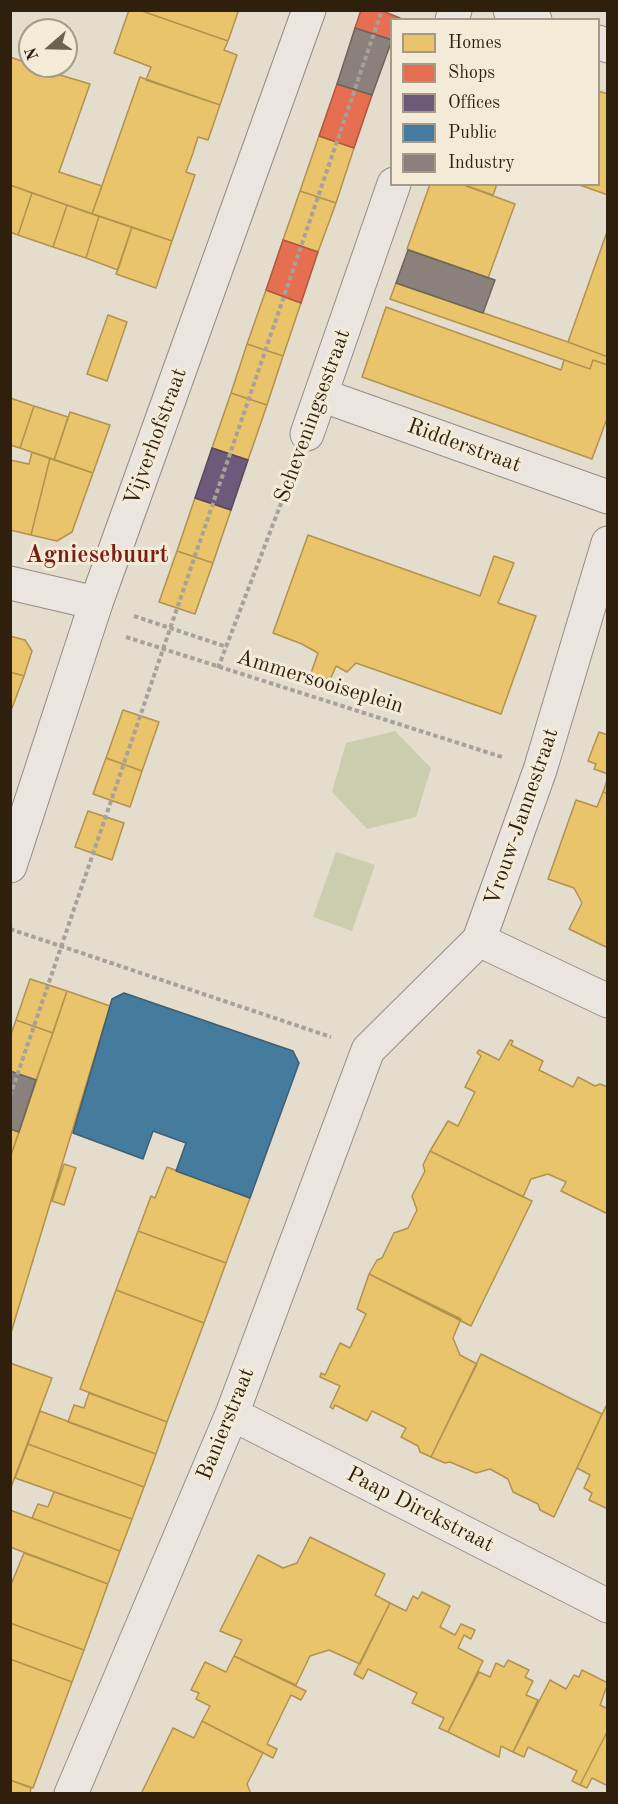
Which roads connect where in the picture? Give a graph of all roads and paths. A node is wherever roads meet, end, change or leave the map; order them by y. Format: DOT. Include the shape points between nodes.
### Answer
graph roads {
  1 [pos="309,10"];
  2 [pos="382,10"];
  3 [pos="510,10"];
  4 [pos="530,18"];
  5 [pos="393,186"];
  6 [pos="321,395"];
  7 [pos="307,434"];
  8 [pos="608,497"];
  9 [pos="608,543"];
  10 [pos="10,583"];
  11 [pos="94,614"];
  12 [pos="227,647"];
  13 [pos="219,668"];
  14 [pos="540,770"];
  15 [pos="10,866"];
  16 [pos="10,929"];
  17 [pos="479,940"];
  18 [pos="608,1001"];
  19 [pos="368,1050"];
  20 [pos="10,1096"];
  21 [pos="232,1414"];
  22 [pos="608,1606"];
  23 [pos="71,1794"];
  1 -- 11 [label="street, Vijverhofstraat"];
  2 -- 20 [label="path, bridge"];
  3 -- 4 [label="street"];
  5 -- 6 [label="street, Scheveningsestraat"];
  6 -- 7 [label="street, Scheveningsestraat"];
  6 -- 8 [label="street, Ridderstraat"];
  7 -- 12 [label="path, Scheveningsestraat"];
  9 -- 14 [label="street, Vrouw-Jannestraat"];
  10 -- 11 [label="street"];
  11 -- 12 [label="path, Ammersooiseplein"];
  11 -- 13 [label="path, Ammersooiseplein"];
  11 -- 15 [label="street, Vijverhofstraat"];
  12 -- 13 [label="path, Scheveningsestraat"];
  13 -- 14 [label="path, Ammersooiseplein"];
  14 -- 17 [label="street, Vrouw-Jannestraat"];
  16 -- 19 [label="path"];
  17 -- 18 [label="street"];
  17 -- 19 [label="street, Vrouw-Jannestraat"];
  19 -- 21 [label="street, Banierstraat"];
  21 -- 22 [label="street, Paap Dirckstraat"];
  21 -- 23 [label="street, Banierstraat"];
}
